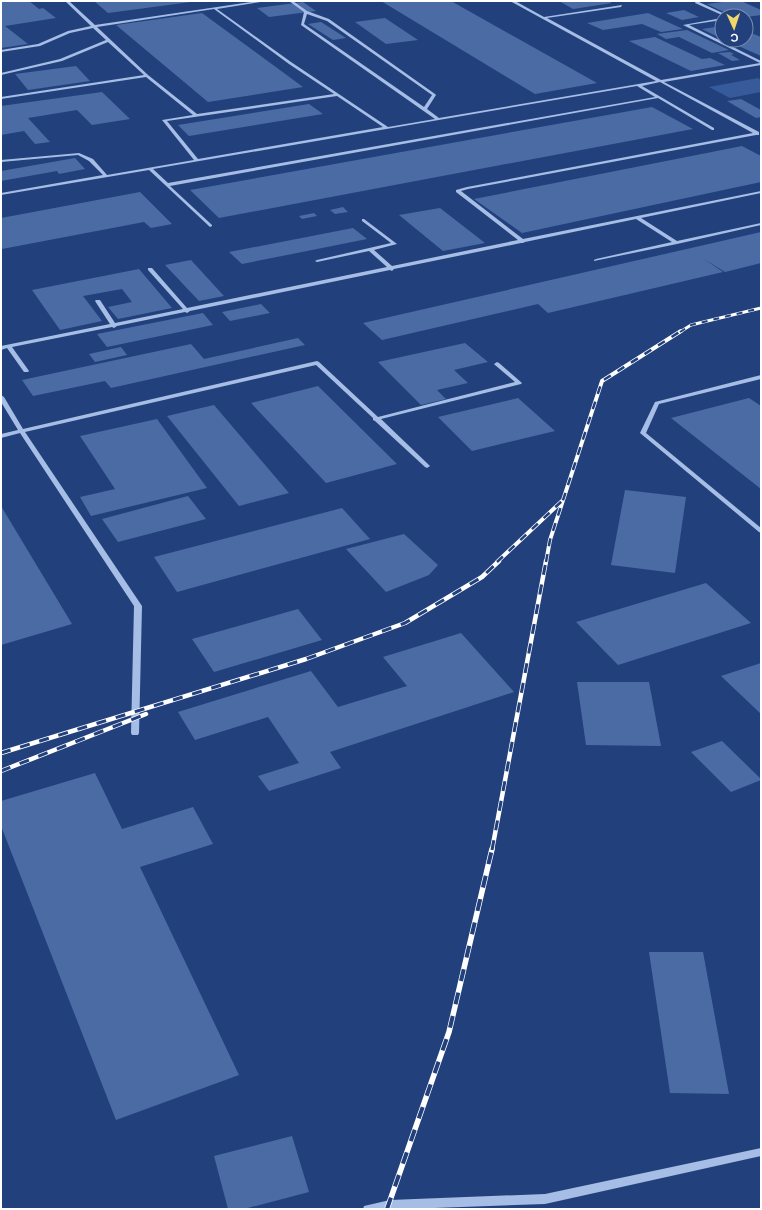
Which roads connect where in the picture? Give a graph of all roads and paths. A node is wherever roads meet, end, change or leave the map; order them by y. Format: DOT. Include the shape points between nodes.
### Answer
graph roads {
  1 [pos="67,1"];
  2 [pos="265,1"];
  3 [pos="291,1"];
  4 [pos="520,1"];
  5 [pos="700,1"];
  6 [pos="513,2"];
  7 [pos="621,6"];
  8 [pos="215,9"];
  9 [pos="714,10"];
  10 [pos="306,12"];
  11 [pos="543,18"];
  12 [pos="714,20"];
  13 [pos="95,26"];
  14 [pos="109,40"];
  15 [pos="714,40"];
  16 [pos="728,48"];
  17 [pos="1,50"];
  18 [pos="760,65"];
  19 [pos="1,74"];
  20 [pos="146,76"];
  21 [pos="659,81"];
  22 [pos="638,85"];
  23 [pos="338,95"];
  24 [pos="659,97"];
  25 [pos="1,98"];
  26 [pos="424,110"];
  27 [pos="196,115"];
  28 [pos="438,119"];
  29 [pos="387,128"];
  30 [pos="713,129"];
  31 [pos="759,134"];
  32 [pos="1,161"];
  33 [pos="197,161"];
  34 [pos="150,169"];
  35 [pos="106,176"];
  36 [pos="166,185"];
  37 [pos="761,192"];
  38 [pos="1,194"];
  39 [pos="638,218"];
  40 [pos="364,220"];
  41 [pos="761,224"];
  42 [pos="210,226"];
  43 [pos="523,242"];
  44 [pos="677,243"];
  45 [pos="371,250"];
  46 [pos="596,260"];
  47 [pos="316,261"];
  48 [pos="150,268"];
  49 [pos="392,269"];
  50 [pos="98,300"];
  51 [pos="187,311"];
  52 [pos="114,326"];
  53 [pos="9,347"];
  54 [pos="1,348"];
  55 [pos="497,364"];
  56 [pos="26,371"];
  57 [pos="761,378"];
  58 [pos="1,397"];
  59 [pos="375,419"];
  60 [pos="21,431"];
  61 [pos="1,436"];
  62 [pos="427,466"];
  63 [pos="761,531"];
  64 [pos="135,733"];
  65 [pos="761,1152"];
  66 [pos="368,1209"];
  1 -- 13 [label="street"];
  2 -- 8 [label="street"];
  3 -- 10 [label="street"];
  4 -- 6 [label="street"];
  5 -- 9 [label="street" via="696,2"];
  6 -- 11 [label="street"];
  7 -- 11 [label="street"];
  8 -- 13 [label="street"];
  8 -- 23 [label="street"];
  10 -- 26 [label="street" via="302,24"];
  10 -- 26 [label="street" via="328,20 434,95"];
  11 -- 21 [label="street"];
  12 -- 15 [label="street" via="685,25"];
  13 -- 14 [label="street"];
  13 -- 17 [label="street" via="68,32 39,45"];
  14 -- 19 [label="street" via="61,60"];
  14 -- 20 [label="street"];
  16 -- 18 [label="street"];
  18 -- 21 [label="street"];
  20 -- 25 [label="street"];
  20 -- 27 [label="street"];
  21 -- 22 [label="street"];
  21 -- 31 [label="street"];
  22 -- 24 [label="street"];
  22 -- 28 [label="street"];
  23 -- 27 [label="street"];
  23 -- 29 [label="street"];
  24 -- 30 [label="street"];
  24 -- 36 [label="street"];
  26 -- 28 [label="street"];
  27 -- 33 [label="street" via="164,120"];
  28 -- 29 [label="street"];
  29 -- 33 [label="street"];
  31 -- 43 [label="street" via="458,191"];
  32 -- 35 [label="street" via="78,154 91,160"];
  33 -- 34 [label="street"];
  34 -- 35 [label="street"];
  34 -- 36 [label="street"];
  35 -- 38 [label="street"];
  36 -- 42 [label="street"];
  37 -- 39 [label="street"];
  39 -- 43 [label="street"];
  39 -- 44 [label="street"];
  40 -- 45 [label="street" via="395,244"];
  41 -- 44 [label="street"];
  43 -- 49 [label="street"];
  44 -- 46 [label="street"];
  45 -- 47 [label="street"];
  45 -- 49 [label="street"];
  48 -- 51 [label="street"];
  49 -- 51 [label="street"];
  50 -- 52 [label="street"];
  51 -- 52 [label="street"];
  52 -- 53 [label="street"];
  53 -- 54 [label="street"];
  53 -- 56 [label="street"];
  55 -- 59 [label="street" via="519,383"];
  57 -- 63 [label="street" via="657,403 643,433"];
  58 -- 60 [label="street"];
  59 -- 60 [label="street" via="317,363"];
  59 -- 62 [label="street"];
  60 -- 61 [label="street"];
  60 -- 64 [label="street" via="138,606"];
  65 -- 66 [label="street" via="545,1198 390,1205"];
}
